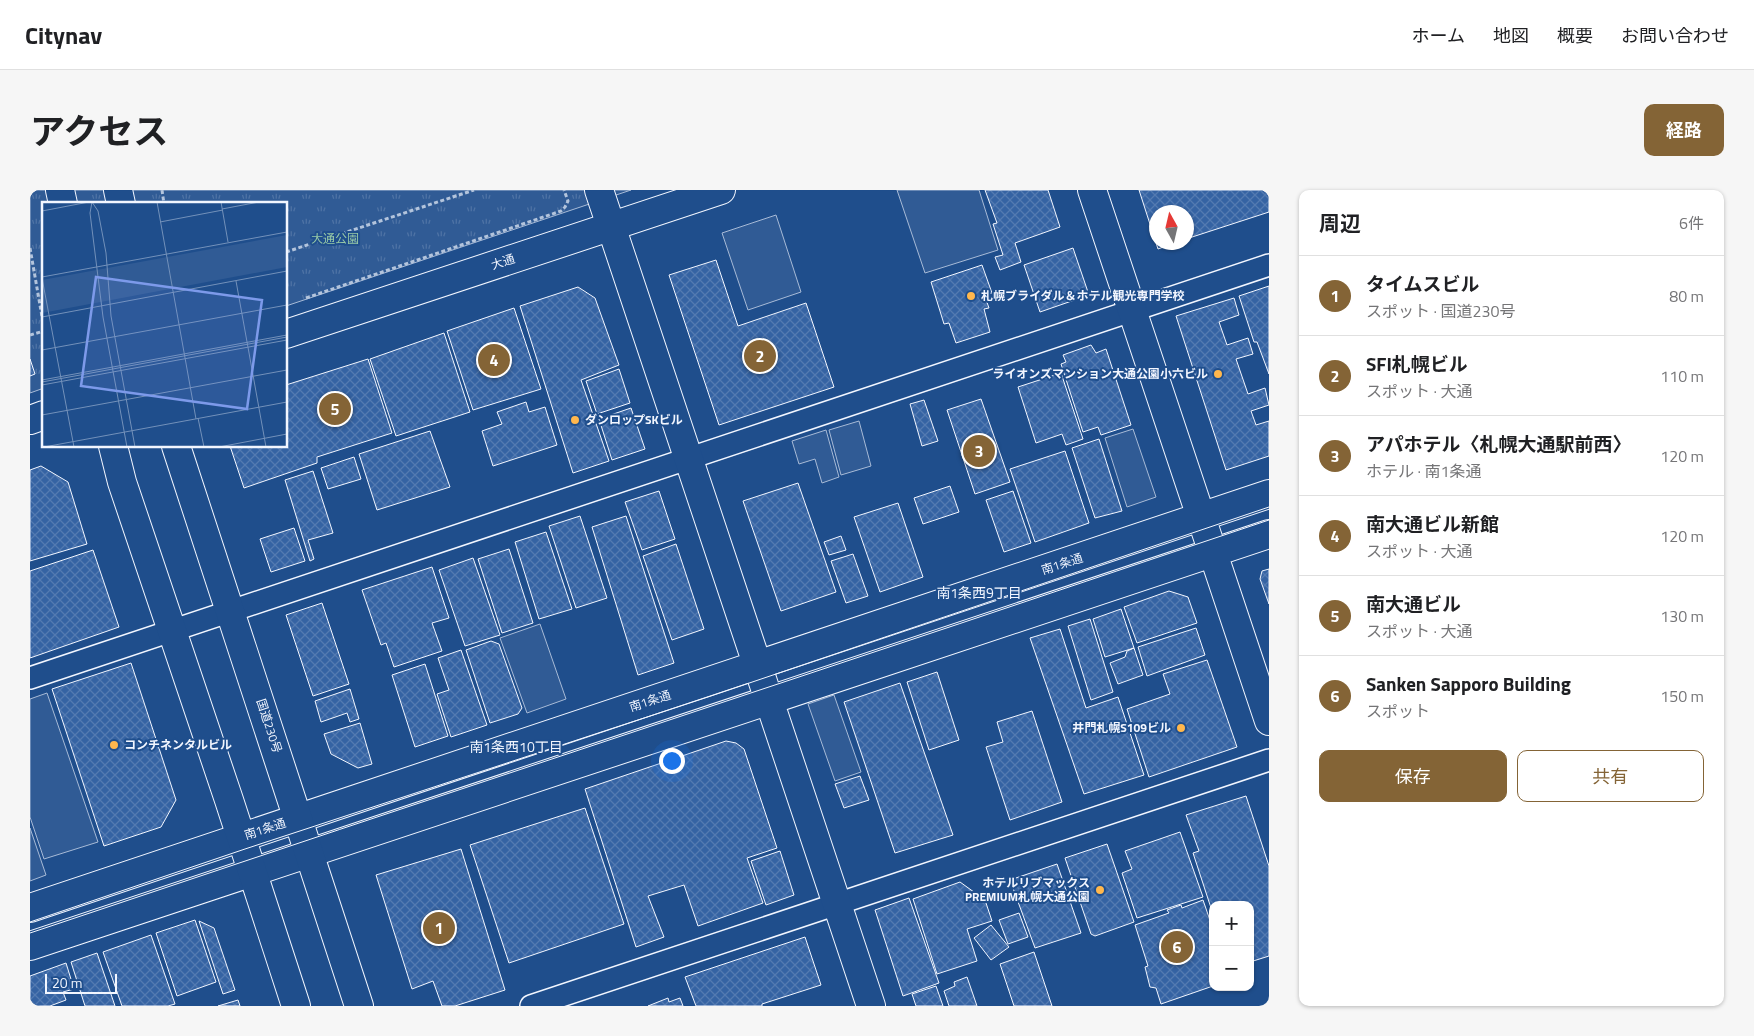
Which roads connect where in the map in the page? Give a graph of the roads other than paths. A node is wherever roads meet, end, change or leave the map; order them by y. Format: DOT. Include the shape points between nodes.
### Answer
graph roads {
  1 [pos="599,190"];
  2 [pos="720,190"];
  3 [pos="1092,190"];
  4 [pos="611,227"];
  5 [pos="1269,265"];
  6 [pos="1132,311"];
  7 [pos="288,333"];
  8 [pos="42,416"];
  9 [pos="30,420"];
  10 [pos="114,448"];
  11 [pos="177,448"];
  12 [pos="689,460"];
  13 [pos="1269,494"];
  14 [pos="1201,517"];
  15 [pos="1269,534"];
  16 [pos="1213,553"];
  17 [pos="230,610"];
  18 [pos="172,630"];
  19 [pos="758,666"];
  20 [pos="30,678"];
  21 [pos="770,702"];
  22 [pos="1269,721"];
  23 [pos="1269,760"];
  24 [pos="299,819"];
  25 [pos="241,837"];
  26 [pos="310,853"];
  27 [pos="252,872"];
  28 [pos="837,904"];
  29 [pos="30,908"];
  30 [pos="30,946"];
  31 [pos="296,1006"];
  32 [pos="359,1006"];
  33 [pos="531,1006"];
  34 [pos="871,1006"];
  1 -- 4 [label="main road"];
  2 -- 4 [label="main road, 大通"];
  3 -- 6 [label="main road"];
  4 -- 7 [label="main road, 大通"];
  4 -- 12 [label="main road"];
  5 -- 6 [label="street"];
  6 -- 12 [label="street"];
  6 -- 14 [label="main road"];
  8 -- 9 [label="main road"];
  10 -- 18 [label="main road"];
  11 -- 17 [label="main road, 国道230号"];
  12 -- 17 [label="street"];
  12 -- 19 [label="main road"];
  13 -- 14 [label="main road, 南1条通"];
  14 -- 16 [label="main road"];
  14 -- 19 [label="main road, 南1条通"];
  15 -- 16 [label="main road"];
  16 -- 21 [label="main road"];
  16 -- 22 [label="main road"];
  17 -- 18 [label="street"];
  17 -- 24 [label="main road, 国道230号"];
  18 -- 20 [label="street"];
  18 -- 25 [label="main road"];
  19 -- 21 [label="main road"];
  19 -- 24 [label="main road, 南1条通"];
  21 -- 26 [label="main road"];
  21 -- 28 [label="main road"];
  23 -- 28 [label="street"];
  24 -- 25 [label="main road, 南1条通"];
  24 -- 26 [label="main road, 国道230号"];
  25 -- 27 [label="main road"];
  25 -- 29 [label="main road, 南1条通"];
  26 -- 27 [label="main road"];
  26 -- 32 [label="main road, 国道230号"];
  27 -- 30 [label="main road"];
  27 -- 31 [label="main road"];
  28 -- 33 [label="street"];
  28 -- 34 [label="main road"];
}
